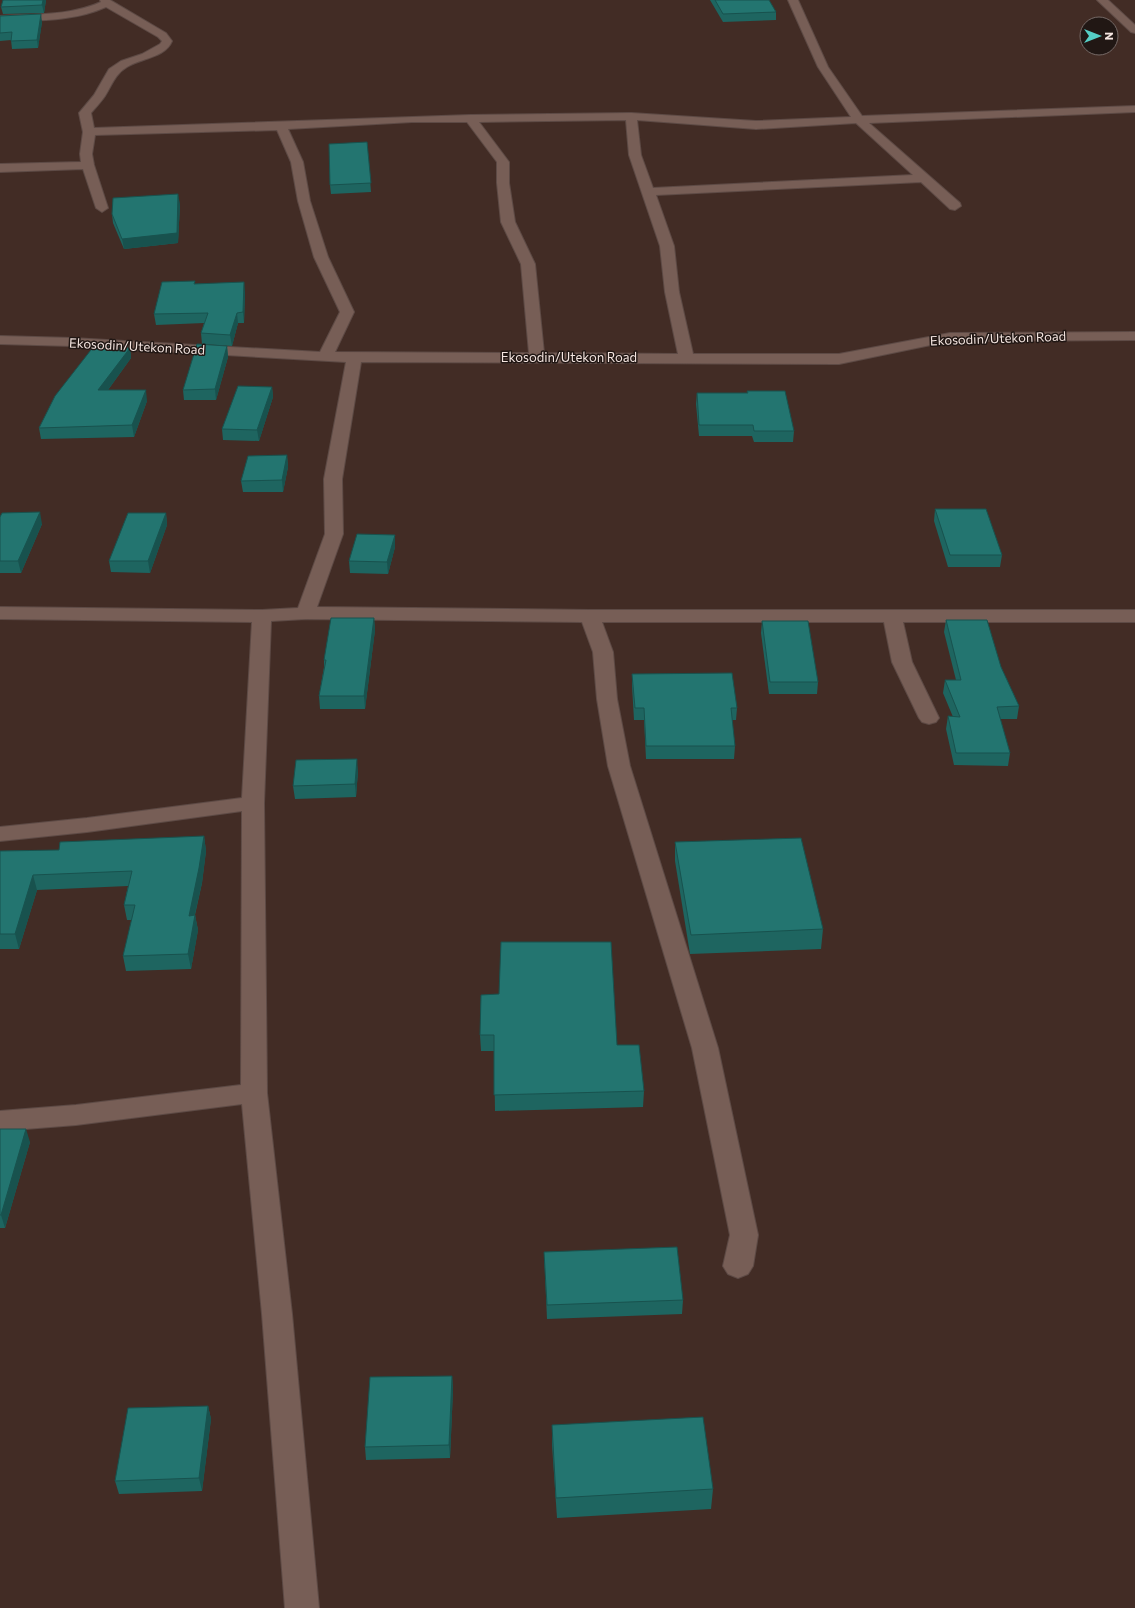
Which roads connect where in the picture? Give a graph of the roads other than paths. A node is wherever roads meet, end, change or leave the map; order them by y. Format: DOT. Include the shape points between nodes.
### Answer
graph roads {
  1 [pos="793,0"];
  2 [pos="1102,0"];
  3 [pos="105,2"];
  4 [pos="0,19"];
  5 [pos="1135,30"];
  6 [pos="1135,109"];
  7 [pos="631,116"];
  8 [pos="470,118"];
  9 [pos="859,120"];
  10 [pos="281,126"];
  11 [pos="89,132"];
  12 [pos="88,165"];
  13 [pos="0,168"];
  14 [pos="924,178"];
  15 [pos="649,192"];
  16 [pos="955,206"];
  17 [pos="102,208"];
  18 [pos="1135,336"];
  19 [pos="0,340"];
  20 [pos="325,357"];
  21 [pos="354,357"];
  22 [pos="537,357"];
  23 [pos="686,358"];
  24 [pos="0,613"];
  25 [pos="306,614"];
  26 [pos="262,616"];
  27 [pos="590,616"];
  28 [pos="892,616"];
  29 [pos="1135,616"];
  30 [pos="929,718"];
  31 [pos="253,803"];
  32 [pos="0,834"];
  33 [pos="254,1093"];
  34 [pos="0,1121"];
  35 [pos="738,1266"];
  36 [pos="302,1608"];
  1 -- 9 [label="street" via="823,68"];
  2 -- 5 [label="street"];
  3 -- 4 [label="street" via="97,9 83,12"];
  3 -- 11 [label="street" via="162,35 167,41 165,46 125,63 113,71 99,96 85,112"];
  6 -- 9 [label="street"];
  7 -- 8 [label="street"];
  7 -- 9 [label="street" via="756,125"];
  7 -- 15 [label="street" via="635,155"];
  8 -- 10 [label="street"];
  8 -- 22 [label="street" via="503,162 508,222 528,264"];
  9 -- 14 [label="street"];
  10 -- 11 [label="street"];
  10 -- 20 [label="street" via="298,162 304,201 321,256 347,312"];
  11 -- 12 [label="street" via="86,154"];
  12 -- 13 [label="street"];
  12 -- 17 [label="street"];
  14 -- 15 [label="street"];
  14 -- 16 [label="street"];
  15 -- 23 [label="street" via="667,246 672,292"];
  18 -- 23 [label="street, Ekosodin/Utekon Road" via="950,337 924,340 872,354 839,359"];
  19 -- 20 [label="street, Ekosodin/Utekon Road"];
  20 -- 21 [label="street, Ekosodin/Utekon Road"];
  21 -- 22 [label="street, Ekosodin/Utekon Road"];
  21 -- 25 [label="street" via="333,479 334,534"];
  22 -- 23 [label="street, Ekosodin/Utekon Road"];
  24 -- 26 [label="street"];
  25 -- 26 [label="street"];
  25 -- 27 [label="street"];
  26 -- 31 [label="street"];
  27 -- 28 [label="street"];
  27 -- 35 [label="street" via="603,652 619,766 705,1048 744,1235"];
  28 -- 29 [label="street"];
  28 -- 30 [label="street" via="902,662"];
  31 -- 32 [label="street"];
  31 -- 33 [label="street"];
  33 -- 34 [label="street" via="76,1115"];
  33 -- 36 [label="street" via="277,1314"];
}
